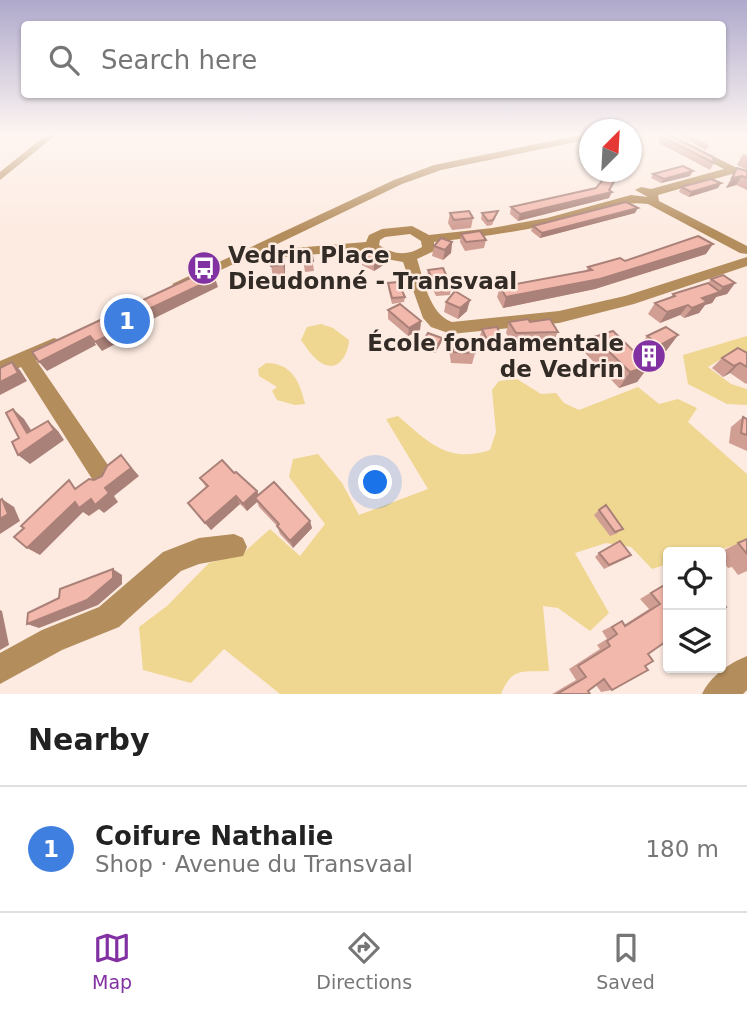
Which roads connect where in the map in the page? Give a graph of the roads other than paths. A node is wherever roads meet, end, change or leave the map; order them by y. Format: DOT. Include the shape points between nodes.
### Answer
graph roads {
  1 [pos="437,167"];
  2 [pos="728,167"];
  3 [pos="733,170"];
  4 [pos="747,177"];
  5 [pos="651,197"];
  6 [pos="427,239"];
  7 [pos="373,246"];
  8 [pos="257,248"];
  9 [pos="747,255"];
  10 [pos="409,258"];
  11 [pos="169,289"];
  12 [pos="73,335"];
  13 [pos="24,358"];
  14 [pos="0,369"];
  15 [pos="102,475"];
  16 [pos="234,547"];
  17 [pos="0,669"];
  18 [pos="747,671"];
  19 [pos="718,694"];
  1 -- 8 [label="street"];
  2 -- 3 [label="street"];
  3 -- 4 [label="street"];
  3 -- 5 [label="street"];
  5 -- 6 [label="street" via="492,232"];
  5 -- 9 [label="street"];
  6 -- 7 [label="street" via="412,230 382,233 374,238"];
  6 -- 10 [label="street" via="429,248"];
  7 -- 8 [label="street" via="282,253"];
  7 -- 10 [label="street" via="381,254"];
  8 -- 11 [label="street"];
  9 -- 10 [label="street" via="628,300 559,317 451,328 429,314"];
  12 -- 13 [label="street"];
  13 -- 14 [label="street"];
  13 -- 15 [label="street"];
  16 -- 17 [label="street" via="199,551 172,561 109,617 52,640"];
  18 -- 19 [label="street"];
}
